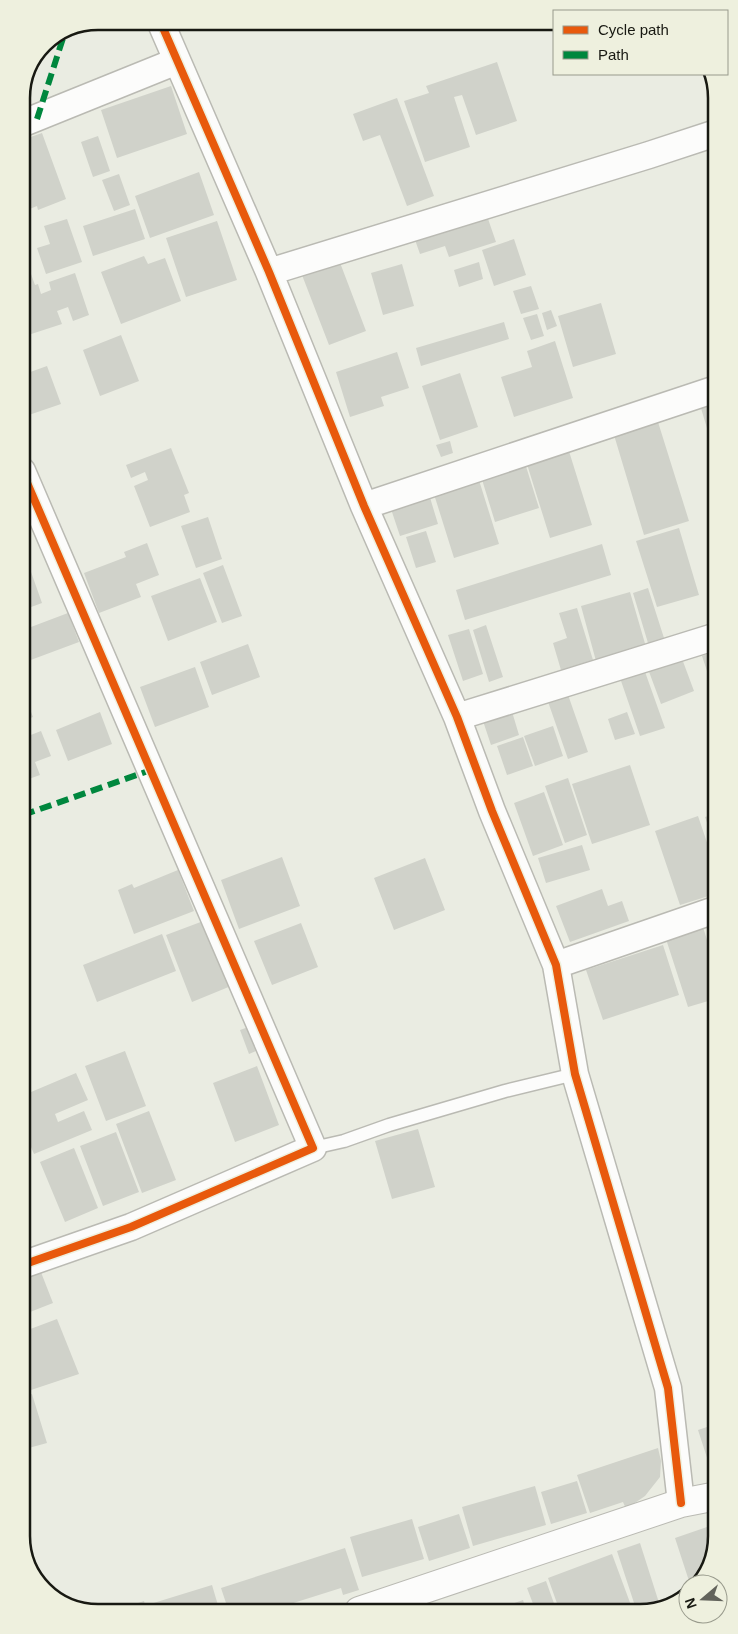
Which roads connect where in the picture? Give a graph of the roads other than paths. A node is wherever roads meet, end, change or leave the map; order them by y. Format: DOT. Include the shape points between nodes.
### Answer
graph roads {
  1 [pos="164,30"];
  2 [pos="177,61"];
  3 [pos="30,121"];
  4 [pos="708,136"];
  5 [pos="269,272"];
  6 [pos="708,392"];
  7 [pos="30,490"];
  8 [pos="364,506"];
  9 [pos="708,639"];
  10 [pos="457,717"];
  11 [pos="708,912"];
  12 [pos="556,965"];
  13 [pos="574,1074"];
  14 [pos="313,1148"];
  15 [pos="30,1262"];
  16 [pos="708,1498"];
  17 [pos="681,1503"];
  18 [pos="380,1604"];
  1 -- 2 [label="street"];
  2 -- 3 [label="street"];
  2 -- 5 [label="street"];
  4 -- 5 [label="street"];
  5 -- 8 [label="street"];
  6 -- 8 [label="street"];
  7 -- 14 [label="street"];
  8 -- 10 [label="street"];
  9 -- 10 [label="street"];
  10 -- 12 [label="street"];
  11 -- 12 [label="street"];
  12 -- 13 [label="street"];
  13 -- 14 [label="lane"];
  13 -- 17 [label="street" via="668,1388"];
  14 -- 15 [label="street" via="131,1227"];
  16 -- 17 [label="street"];
  17 -- 18 [label="street"];
}
